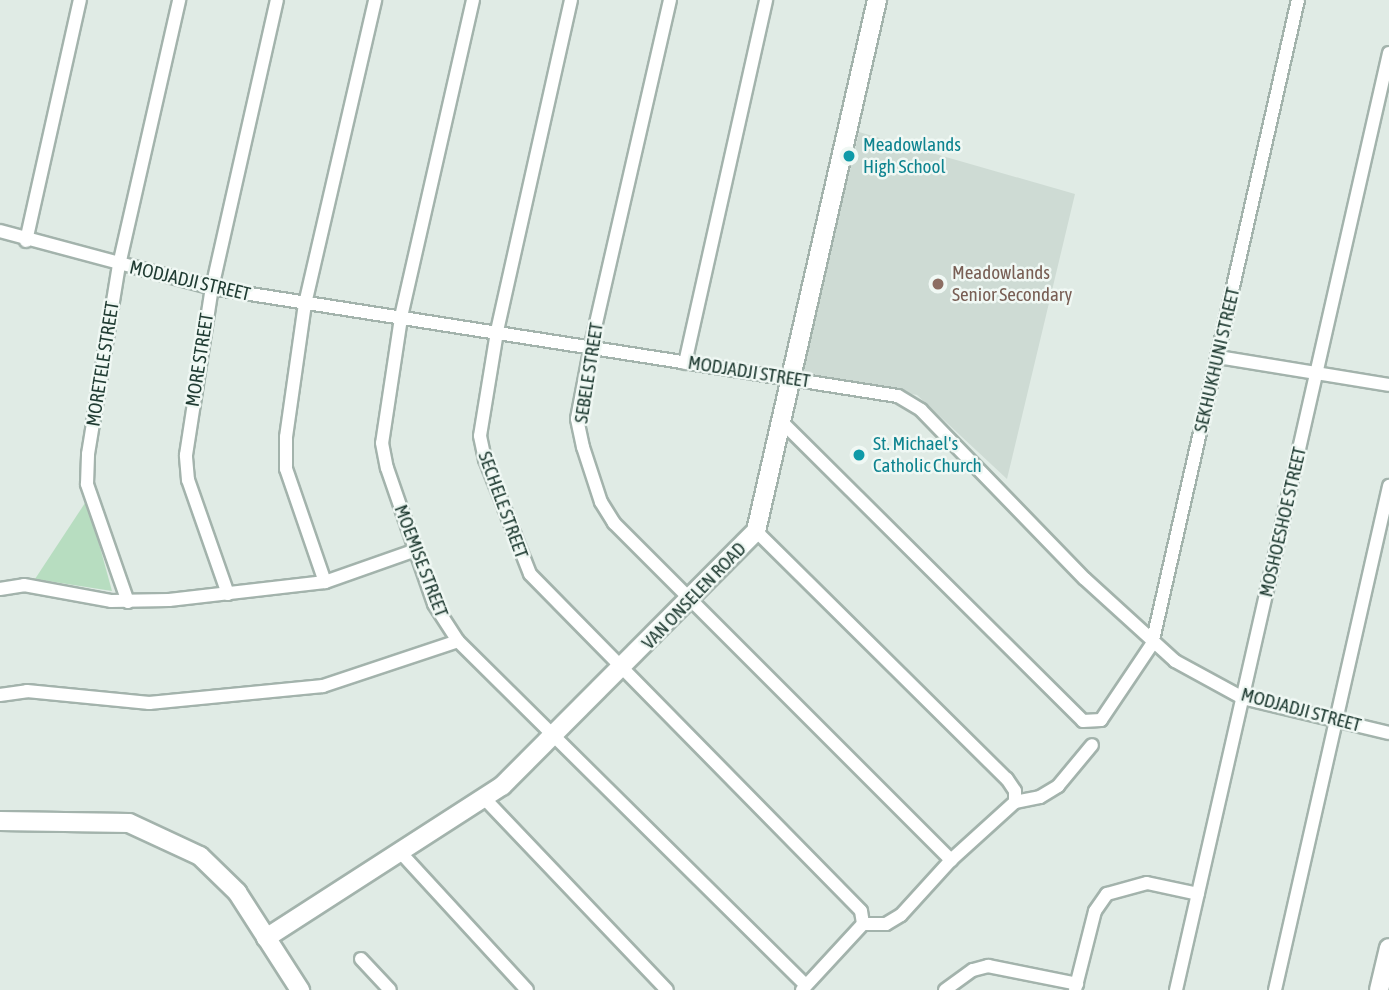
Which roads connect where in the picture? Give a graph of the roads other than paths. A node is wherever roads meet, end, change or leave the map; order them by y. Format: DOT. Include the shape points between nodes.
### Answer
graph roads {
  1 [pos="80,0"];
  2 [pos="179,0"];
  3 [pos="277,0"];
  4 [pos="375,0"];
  5 [pos="473,0"];
  6 [pos="571,0"];
  7 [pos="670,0"];
  8 [pos="766,0"];
  9 [pos="877,0"];
  10 [pos="1298,0"];
  11 [pos="1389,53"];
  12 [pos="0,231"];
  13 [pos="26,241"];
  14 [pos="119,265"];
  15 [pos="212,288"];
  16 [pos="306,304"];
  17 [pos="401,318"];
  18 [pos="497,332"];
  19 [pos="591,346"];
  20 [pos="1218,357"];
  21 [pos="685,363"];
  22 [pos="1315,374"];
  23 [pos="792,378"];
  24 [pos="1389,385"];
  25 [pos="782,422"];
  26 [pos="1389,486"];
  27 [pos="756,531"];
  28 [pos="415,550"];
  29 [pos="325,582"];
  30 [pos="0,589"];
  31 [pos="228,594"];
  32 [pos="691,599"];
  33 [pos="128,602"];
  34 [pos="458,641"];
  35 [pos="1152,644"];
  36 [pos="624,667"];
  37 [pos="0,695"];
  38 [pos="1243,698"];
  39 [pos="1336,721"];
  40 [pos="1389,733"];
  41 [pos="556,734"];
  42 [pos="1092,745"];
  43 [pos="484,799"];
  44 [pos="1015,802"];
  45 [pos="0,821"];
  46 [pos="401,853"];
  47 [pos="951,860"];
  48 [pos="1198,894"];
  49 [pos="863,924"];
  50 [pos="266,937"];
  51 [pos="1389,948"];
  52 [pos="361,959"];
  53 [pos="804,987"];
  54 [pos="1076,987"];
  55 [pos="300,990"];
  56 [pos="390,990"];
  57 [pos="527,990"];
  58 [pos="667,990"];
  59 [pos="945,990"];
  60 [pos="1176,990"];
  61 [pos="1275,990"];
  62 [pos="1379,990"];
  1 -- 13 [label="street"];
  2 -- 14 [label="street, MORETELE STREET"];
  3 -- 15 [label="street, MORE STREET"];
  4 -- 16 [label="street"];
  5 -- 17 [label="street, MOEMISE STREET"];
  6 -- 18 [label="street, SECHELE STREET"];
  7 -- 19 [label="street, SEBELE STREET"];
  8 -- 21 [label="street"];
  9 -- 23 [label="street, VAN ONSELEN ROAD"];
  10 -- 20 [label="street, SEKHUKHUNI STREET"];
  11 -- 22 [label="street, MOSHOESHOE STREET"];
  12 -- 13 [label="street, MODJADJI STREET"];
  13 -- 14 [label="street, MODJADJI STREET"];
  14 -- 15 [label="street, MODJADJI STREET"];
  14 -- 33 [label="street, MORETELE STREET" via="87,473"];
  15 -- 16 [label="street, MODJADJI STREET"];
  15 -- 31 [label="street, MORE STREET" via="187,469"];
  16 -- 17 [label="street, MODJADJI STREET"];
  16 -- 29 [label="street" via="284,457"];
  17 -- 18 [label="street, MODJADJI STREET"];
  17 -- 28 [label="street, MOEMISE STREET" via="382,443"];
  18 -- 19 [label="street, MODJADJI STREET"];
  18 -- 36 [label="street, SECHELE STREET" via="481,444 518,551 530,574"];
  19 -- 21 [label="street, MODJADJI STREET"];
  19 -- 32 [label="street, SEBELE STREET" via="577,419 601,502 614,523"];
  20 -- 22 [label="street"];
  20 -- 35 [label="street, SEKHUKHUNI STREET"];
  21 -- 23 [label="street, MODJADJI STREET"];
  22 -- 24 [label="street"];
  22 -- 38 [label="street, MOSHOESHOE STREET"];
  23 -- 25 [label="street, VAN ONSELEN ROAD"];
  23 -- 35 [label="street, MODJADJI STREET" via="909,401"];
  25 -- 27 [label="street, VAN ONSELEN ROAD"];
  25 -- 35 [label="street, SEKHUKHUNI STREET" via="1083,721 1101,720 1111,709"];
  26 -- 39 [label="street"];
  27 -- 32 [label="street, VAN ONSELEN ROAD"];
  27 -- 44 [label="street" via="1007,779 1015,790"];
  28 -- 29 [label="street"];
  28 -- 34 [label="street, MOEMISE STREET" via="439,615"];
  29 -- 31 [label="street"];
  30 -- 33 [label="street" via="24,585"];
  31 -- 33 [label="street"];
  32 -- 36 [label="street, VAN ONSELEN ROAD"];
  32 -- 47 [label="street, SEBELE STREET"];
  34 -- 37 [label="street" via="323,686 149,703 35,692"];
  34 -- 41 [label="street, MOEMISE STREET"];
  35 -- 38 [label="street, MODJADJI STREET"];
  36 -- 41 [label="street, VAN ONSELEN ROAD"];
  36 -- 49 [label="street, SECHELE STREET" via="861,911"];
  38 -- 39 [label="street, MODJADJI STREET"];
  38 -- 48 [label="street, MOSHOESHOE STREET"];
  39 -- 40 [label="street, MODJADJI STREET"];
  39 -- 61 [label="street"];
  41 -- 43 [label="street, VAN ONSELEN ROAD"];
  41 -- 53 [label="street, MOEMISE STREET"];
  42 -- 44 [label="street" via="1058,786 1040,797"];
  43 -- 46 [label="street, VAN ONSELEN ROAD"];
  43 -- 58 [label="street"];
  44 -- 47 [label="street"];
  45 -- 50 [label="street" via="111,821 143,827 212,864"];
  46 -- 50 [label="street, VAN ONSELEN ROAD"];
  46 -- 57 [label="street"];
  47 -- 49 [label="street" via="901,915 886,924"];
  48 -- 54 [label="street" via="1147,883 1115,888 1107,894 1096,911"];
  48 -- 60 [label="street, MOSHOESHOE STREET"];
  49 -- 53 [label="street"];
  50 -- 55 [label="street"];
  51 -- 62 [label="street"];
  52 -- 56 [label="street"];
  54 -- 59 [label="street" via="988,966 973,970"];
}
